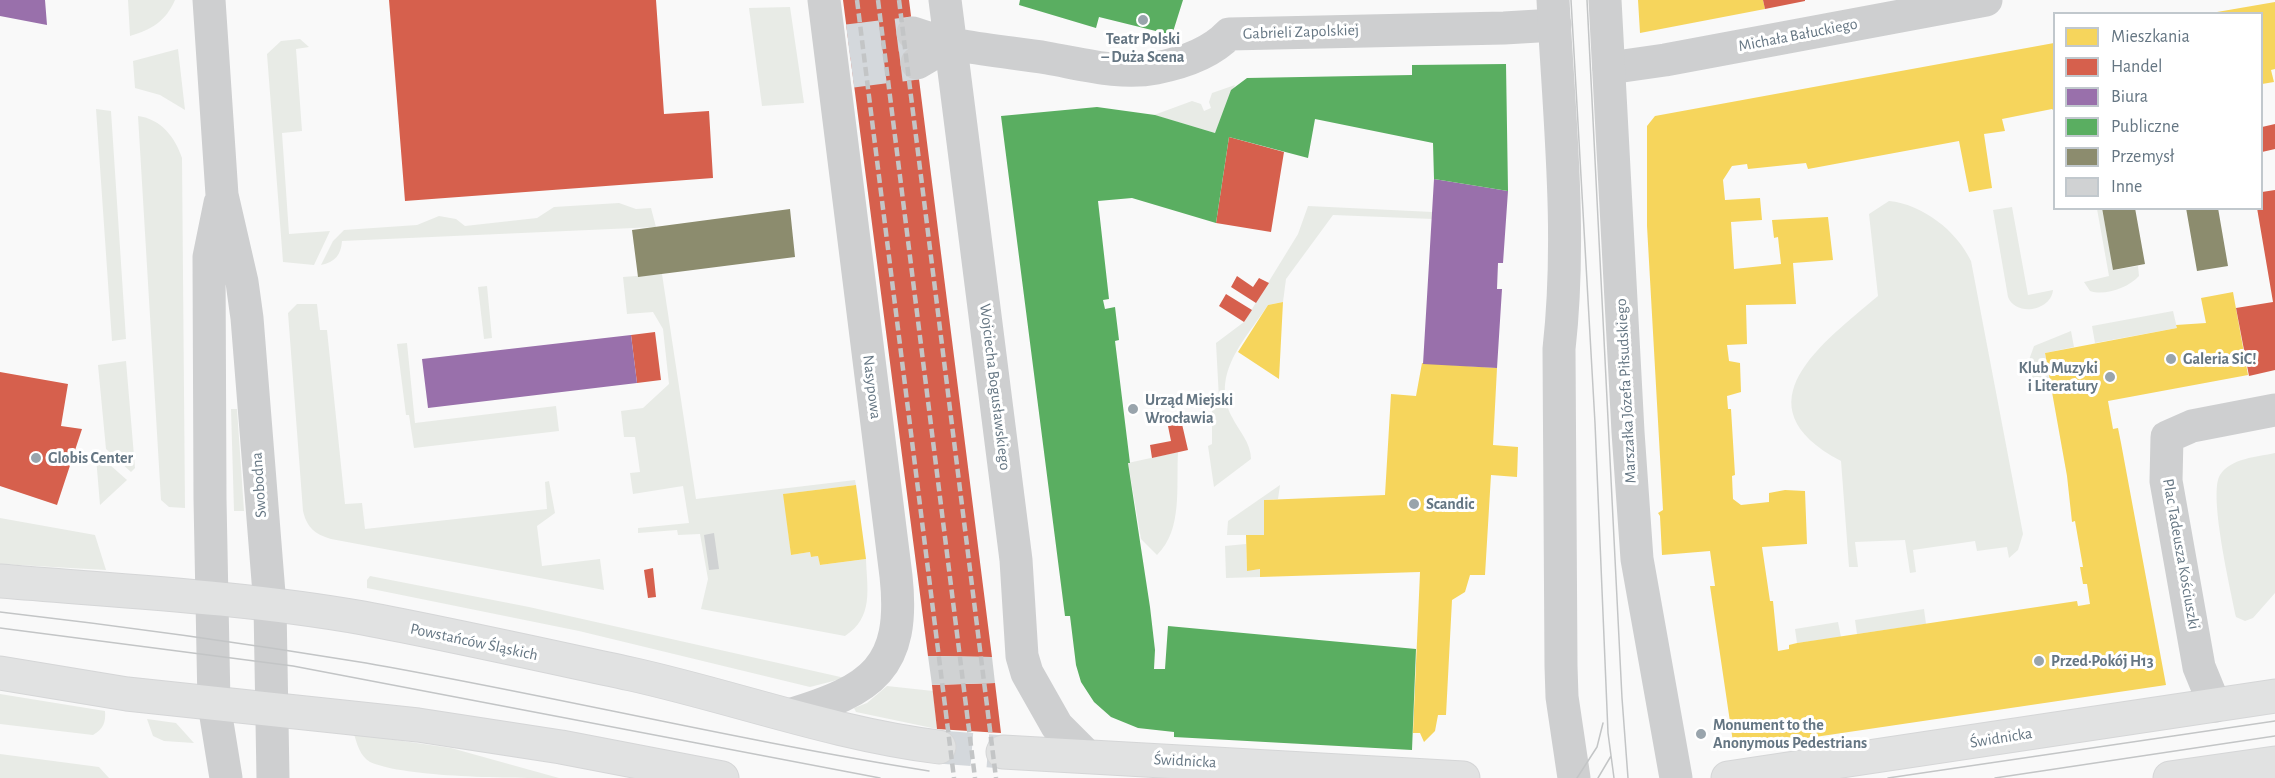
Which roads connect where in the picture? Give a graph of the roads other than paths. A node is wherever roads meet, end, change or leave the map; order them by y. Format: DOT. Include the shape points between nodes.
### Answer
graph roads {
  1 [pos="209,0"];
  2 [pos="824,0"];
  3 [pos="945,0"];
  4 [pos="1605,0"];
  5 [pos="1986,0"];
  6 [pos="1554,12"];
  7 [pos="951,43"];
  8 [pos="915,48"];
  9 [pos="1609,68"];
  10 [pos="222,195"];
  11 [pos="2275,410"];
  12 [pos="0,581"];
  13 [pos="212,600"];
  14 [pos="270,606"];
  15 [pos="0,673"];
  16 [pos="2275,696"];
  17 [pos="214,704"];
  18 [pos="2215,706"];
  19 [pos="270,711"];
  20 [pos="789,715"];
  21 [pos="939,747"];
  22 [pos="1003,752"];
  23 [pos="1086,755"];
  24 [pos="2275,763"];
  25 [pos="2223,774"];
  26 [pos="226,778"];
  27 [pos="273,778"];
  28 [pos="722,778"];
  29 [pos="1463,778"];
  30 [pos="1574,778"];
  31 [pos="1676,778"];
  32 [pos="1728,778"];
  33 [pos="2170,778"];
  1 -- 10 [label="street, Swobodna"];
  2 -- 20 [label="street, Nasypowa" via="840,58 898,618 891,653 866,682 821,706"];
  3 -- 7 [label="street, Wojciecha Bogusławskiego"];
  4 -- 9 [label="street, Marszałka Józefa Piłsudskiego"];
  5 -- 9 [label="street, Michała Bałuckiego"];
  6 -- 7 [label="street, Gabrieli Zapolskiej" via="1504,28 1229,34 1207,51 1181,62 1127,70"];
  6 -- 30 [label="street" via="1562,157 1564,303 1559,349 1560,644 1562,697"];
  7 -- 8 [label="street"];
  7 -- 23 [label="street, Wojciecha Bogusławskiego" via="1016,560 1022,656 1057,726"];
  9 -- 31 [label="street, Marszałka Józefa Piłsudskiego" via="1637,559"];
  10 -- 13 [label="street, Swobodna" via="209,257"];
  10 -- 14 [label="street, Swobodna" via="246,309"];
  11 -- 18 [label="street, Plac Tadeusza Kościuszki" via="2192,426 2167,437 2166,481 2199,667"];
  12 -- 13 [label="main road, Powstańców Śląskich"];
  13 -- 14 [label="main road, Powstańców Śląskich"];
  13 -- 17 [label="street, Swobodna"];
  14 -- 19 [label="street, Swobodna"];
  14 -- 20 [label="main road, Powstańców Śląskich" via="363,618 611,670"];
  15 -- 17 [label="main road"];
  16 -- 18 [label="main road, Świdnicka"];
  17 -- 19 [label="main road"];
  17 -- 26 [label="street, Swobodna"];
  18 -- 32 [label="main road, Świdnicka"];
  19 -- 27 [label="street, Swobodna"];
  19 -- 28 [label="main road" via="418,725"];
  20 -- 21 [label="main road, Powstańców Śląskich" via="894,741"];
  22 -- 23 [label="main road"];
  23 -- 29 [label="main road, Świdnicka"];
  24 -- 25 [label="main road"];
  25 -- 33 [label="main road"];
}
